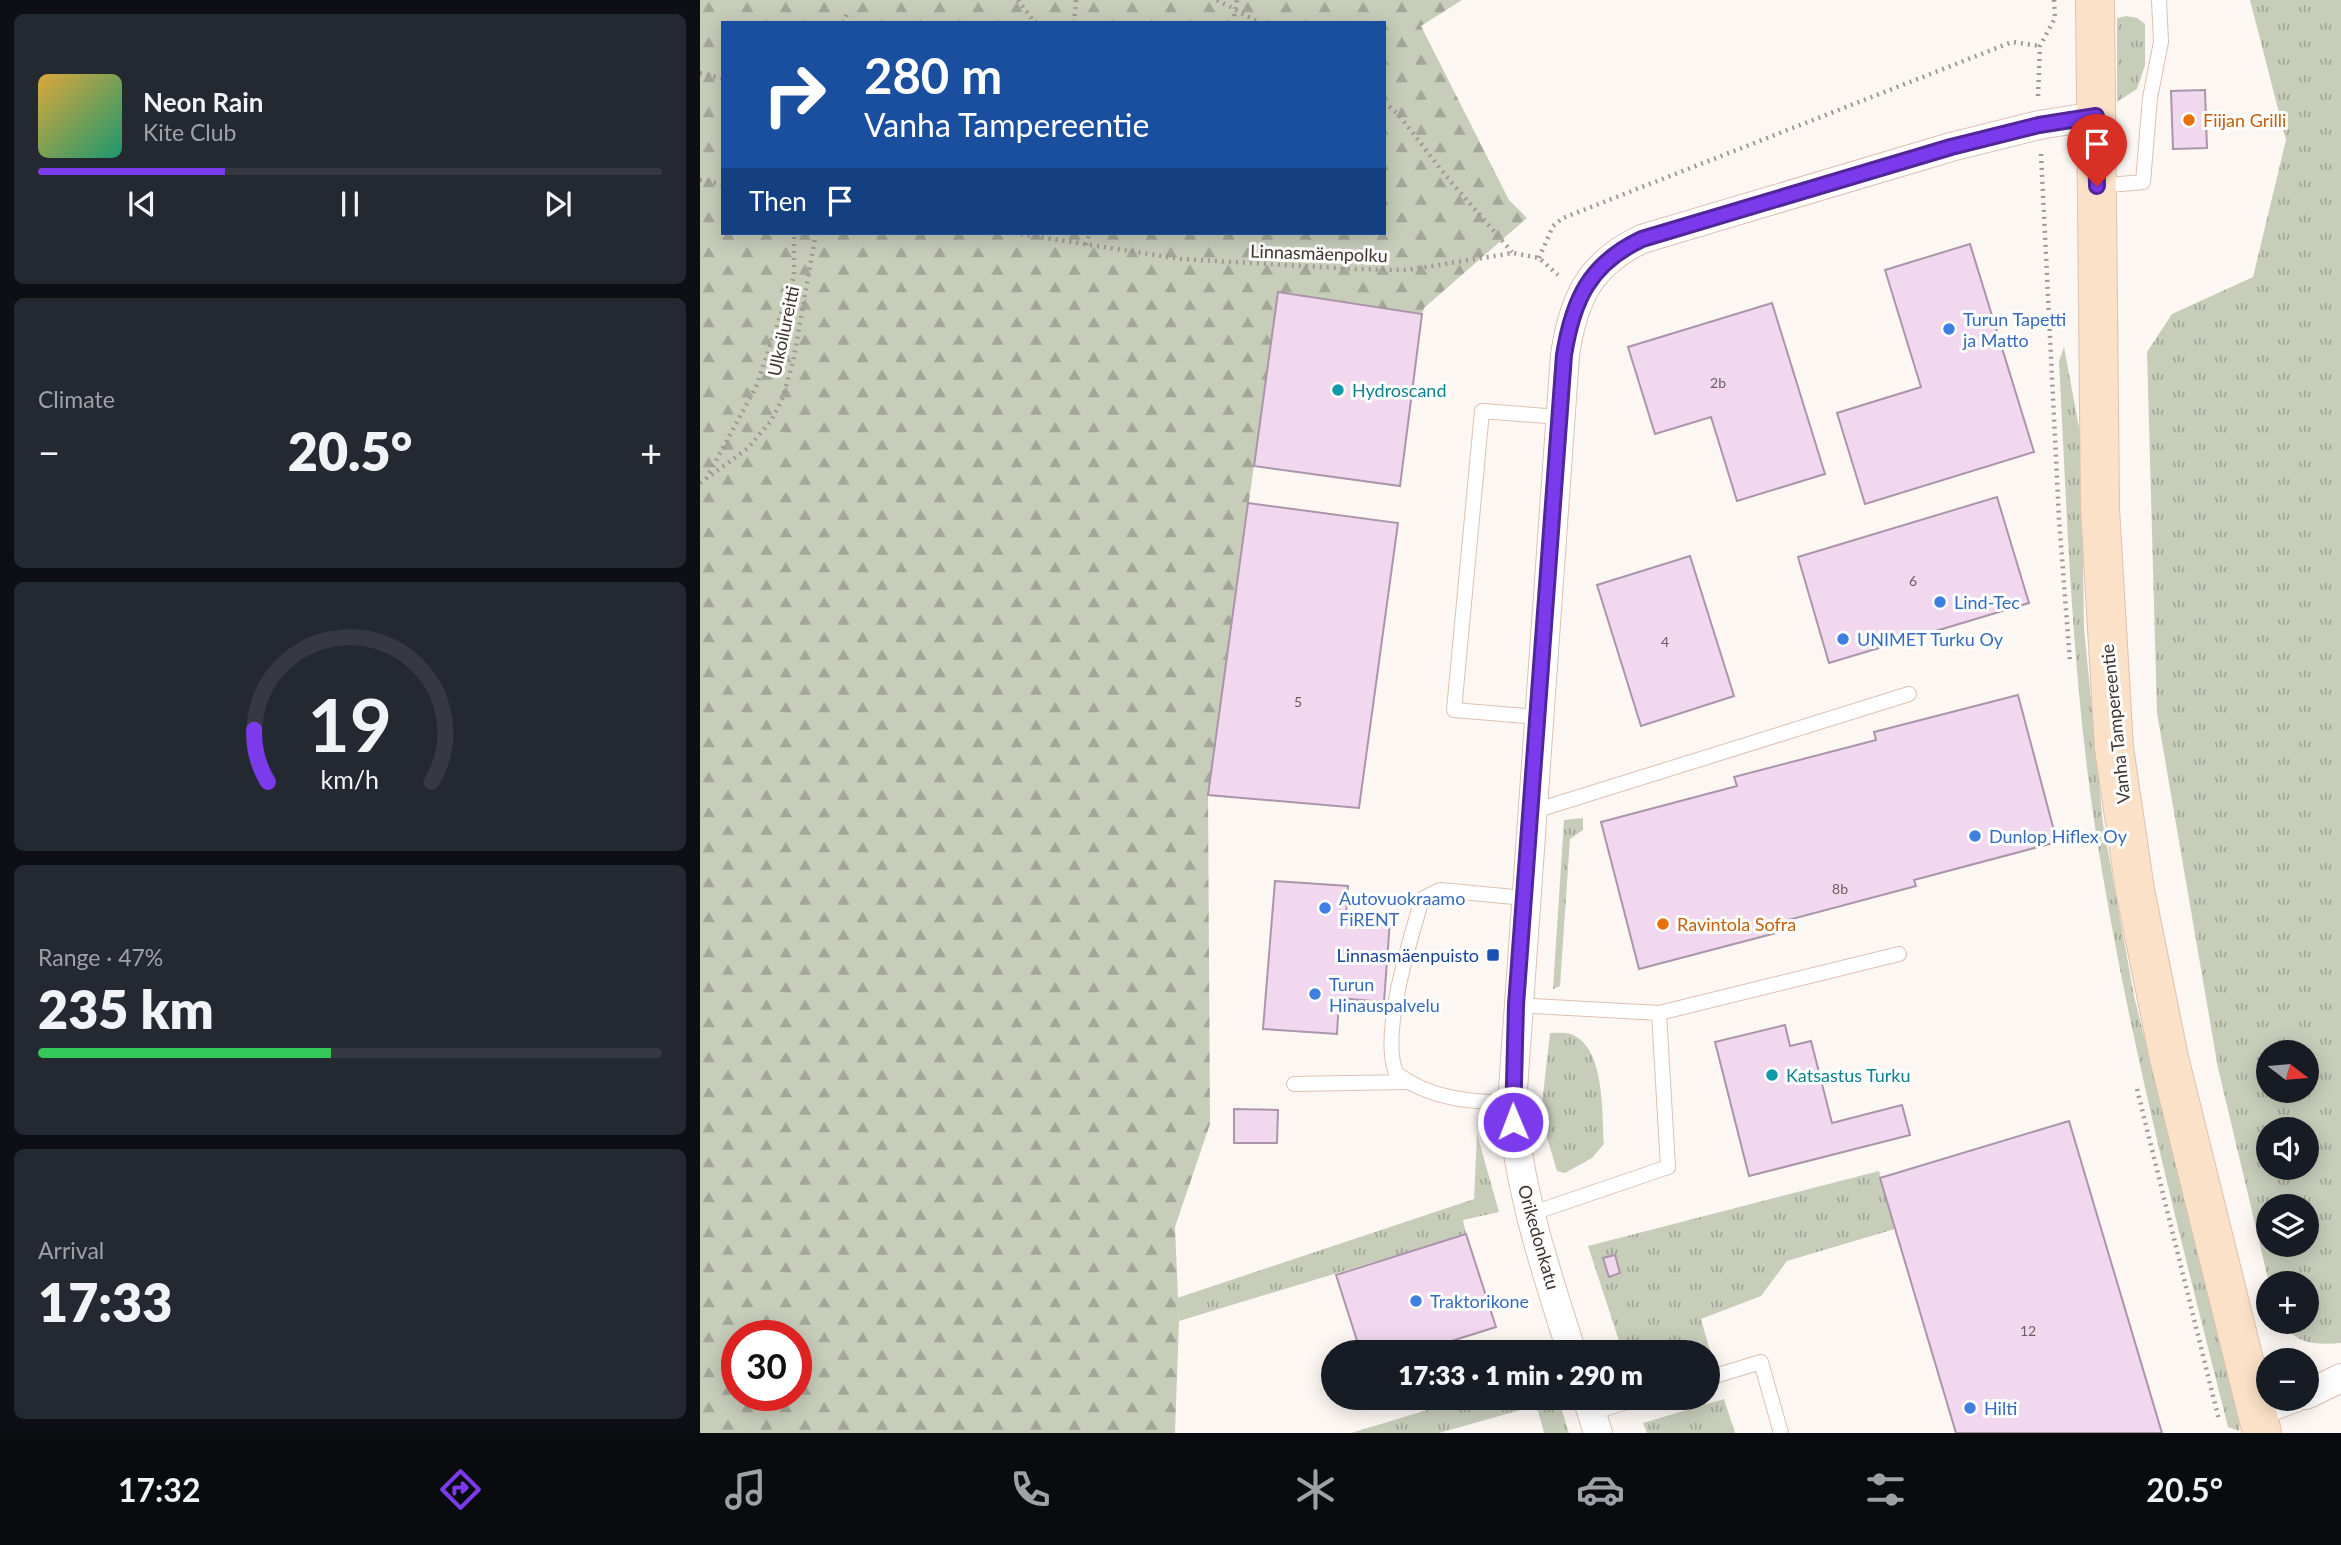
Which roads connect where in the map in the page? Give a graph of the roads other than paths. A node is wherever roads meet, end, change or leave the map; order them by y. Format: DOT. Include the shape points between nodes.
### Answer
graph roads {
  1 [pos="2095,0"];
  2 [pos="2159,0"];
  3 [pos="2096,116"];
  4 [pos="2097,186"];
  5 [pos="1560,418"];
  6 [pos="1909,694"];
  7 [pos="1538,717"];
  8 [pos="1531,812"];
  9 [pos="1525,898"];
  10 [pos="1899,954"];
  11 [pos="1516,1005"];
  12 [pos="1658,1013"];
  13 [pos="1407,1082"];
  14 [pos="1294,1084"];
  15 [pos="1511,1103"];
  16 [pos="1530,1214"];
  17 [pos="1569,1340"];
  18 [pos="1720,1374"];
  19 [pos="2341,1378"];
  20 [pos="2319,1389"];
  21 [pos="2276,1411"];
  22 [pos="2259,1422"];
  23 [pos="1781,1433"];
  1 -- 3 [label="main road, Vanha Tampereentie"];
  2 -- 4 [label="lane" via="2161,42 2150,98 2143,182"];
  3 -- 4 [label="main road, Vanha Tampereentie"];
  3 -- 5 [label="street, Orikedonkatu" via="1951,147 1625,247 1592,275 1576,306 1566,342"];
  4 -- 22 [label="main road, Vanha Tampereentie" via="2100,508 2114,748 2135,890 2169,1058"];
  5 -- 7 [label="street, Orikedonkatu"];
  5 -- 7 [label="lane" via="1482,411 1454,710"];
  6 -- 8 [label="lane"];
  7 -- 8 [label="street, Orikedonkatu"];
  8 -- 9 [label="street, Orikedonkatu"];
  9 -- 11 [label="street, Orikedonkatu"];
  9 -- 13 [label="lane" via="1440,890 1422,898 1390,1047 1396,1073"];
  10 -- 12 [label="lane"];
  11 -- 12 [label="lane"];
  11 -- 15 [label="street, Orikedonkatu"];
  12 -- 16 [label="lane" via="1668,1167"];
  13 -- 14 [label="lane"];
  13 -- 15 [label="lane" via="1455,1098"];
  15 -- 16 [label="street, Orikedonkatu"];
  16 -- 17 [label="street, Orikedonkatu"];
  18 -- 23 [label="lane" via="1761,1362"];
  19 -- 20 [label="street"];
  21 -- 22 [label="street"];
}
